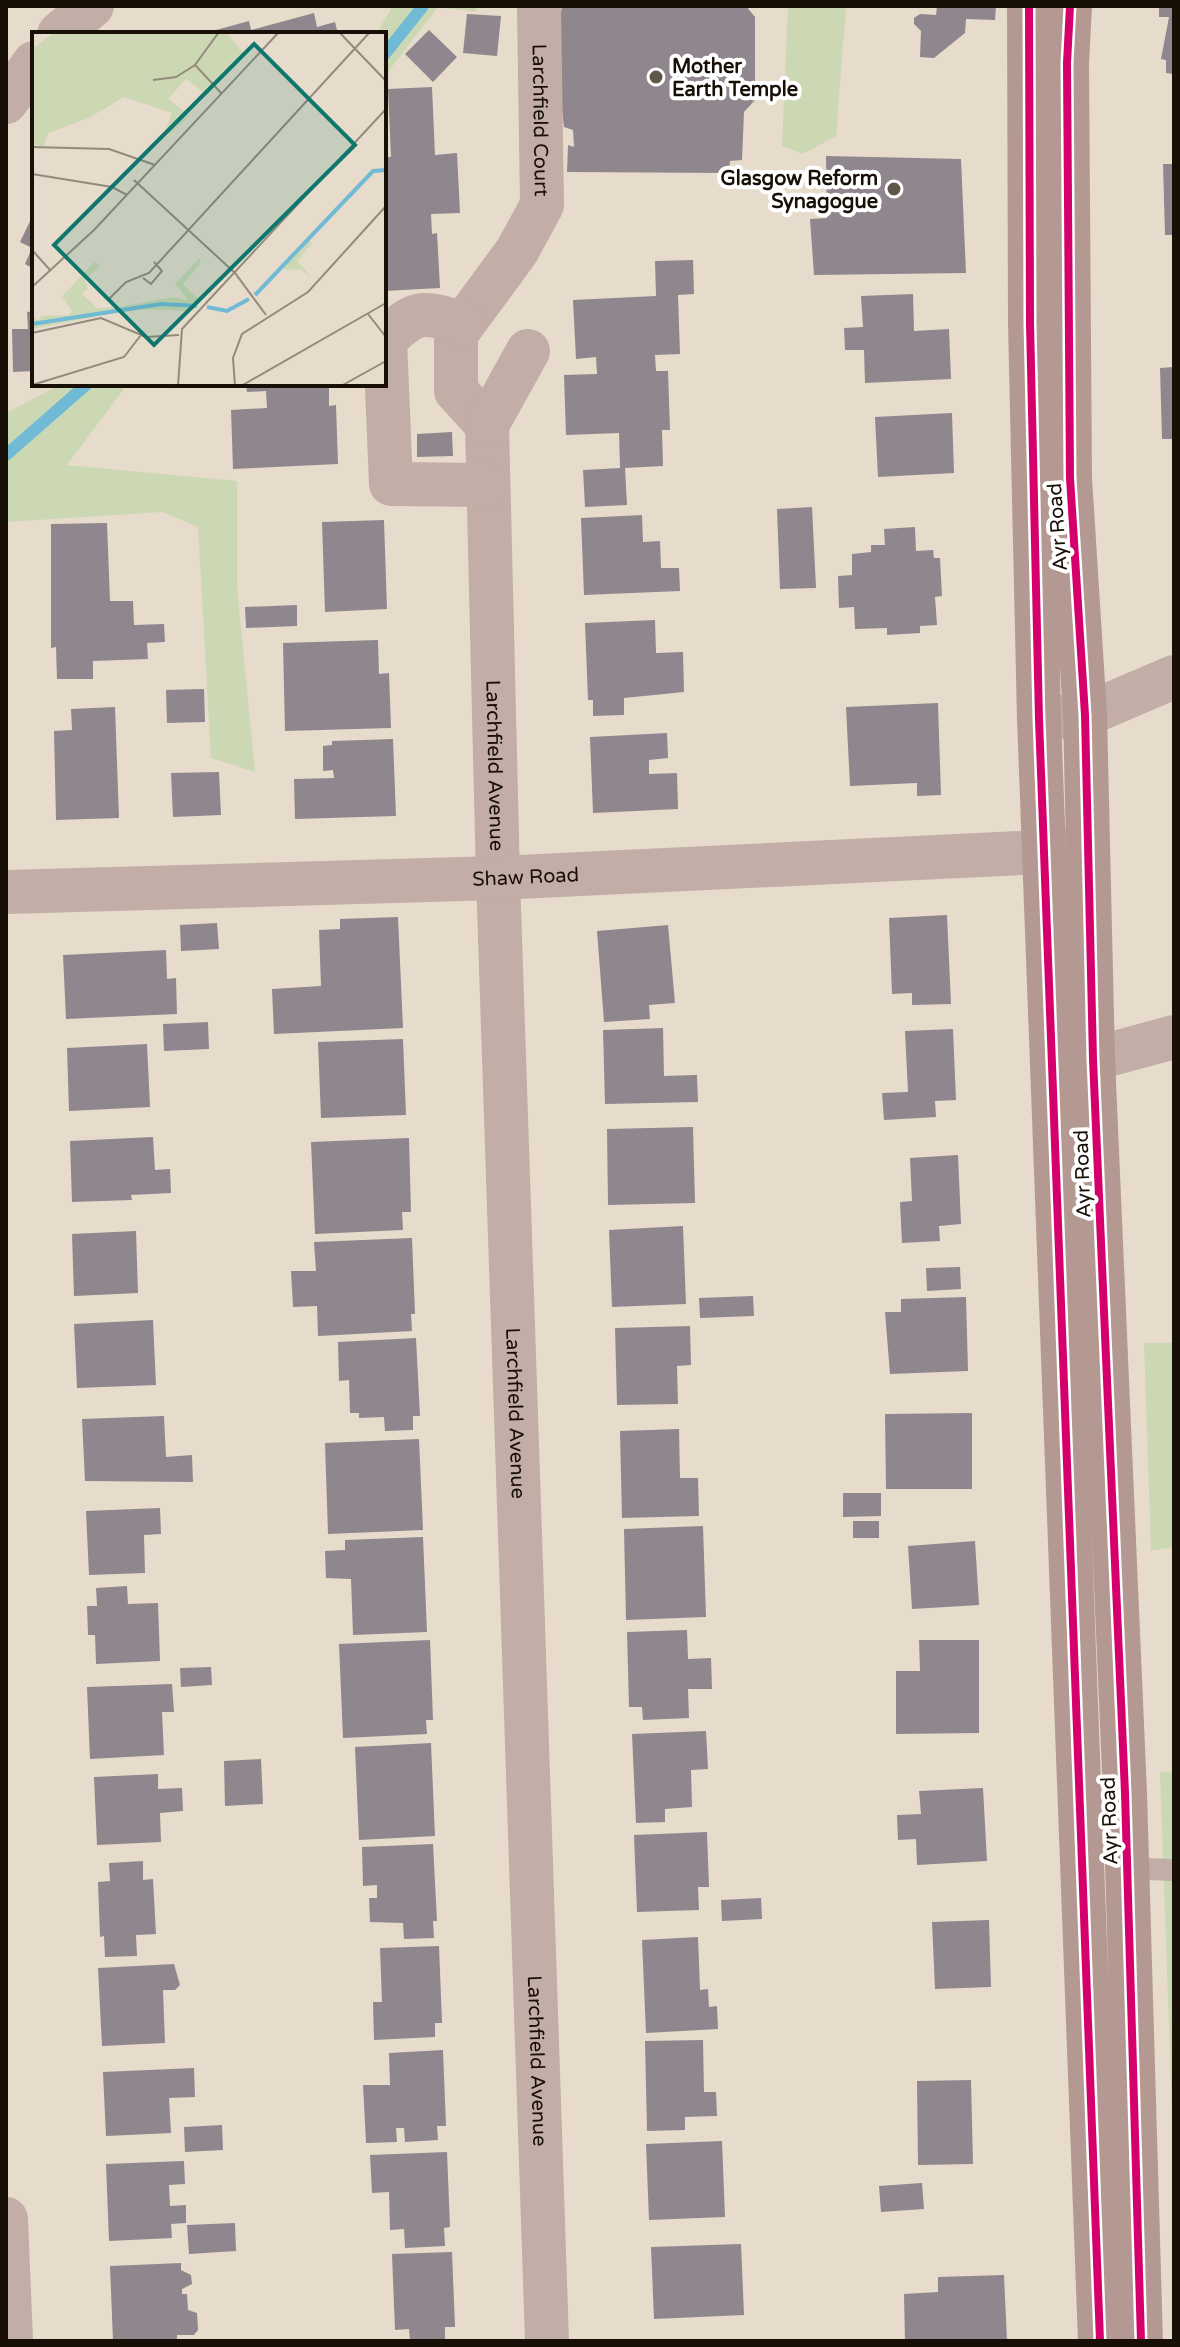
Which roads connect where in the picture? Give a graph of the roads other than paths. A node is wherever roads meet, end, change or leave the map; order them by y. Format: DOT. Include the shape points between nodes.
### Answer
graph roads {
  1 [pos="92,6"];
  2 [pos="539,6"];
  3 [pos="1029,6"];
  4 [pos="1070,6"];
  5 [pos="61,32"];
  6 [pos="32,66"];
  7 [pos="6,102"];
  8 [pos="463,324"];
  9 [pos="386,339"];
  10 [pos="528,351"];
  11 [pos="386,364"];
  12 [pos="487,425"];
  13 [pos="488,485"];
  14 [pos="1174,677"];
  15 [pos="1085,715"];
  16 [pos="1039,719"];
  17 [pos="1088,850"];
  18 [pos="1045,851"];
  19 [pos="498,878"];
  20 [pos="6,892"];
  21 [pos="1174,1037"];
  22 [pos="1073,1060"];
  23 [pos="1082,1868"];
  24 [pos="1127,1868"];
  25 [pos="1174,1870"];
  26 [pos="6,2219"];
  27 [pos="11,2341"];
  28 [pos="547,2341"];
  29 [pos="1100,2341"];
  30 [pos="1141,2341"];
  1 -- 5 [label="street"];
  2 -- 8 [label="street, Larchfield Court" via="542,205 517,251"];
  3 -- 16 [label="main road, Ayr Road"];
  4 -- 15 [label="main road, Ayr Road" via="1070,478"];
  6 -- 7 [label="street"];
  8 -- 9 [label="street" via="432,313 408,317"];
  8 -- 12 [label="street, Larchfield Court" via="456,334 456,391"];
  10 -- 12 [label="street"];
  11 -- 13 [label="street" via="391,484"];
  12 -- 13 [label="street"];
  13 -- 19 [label="street, Larchfield Avenue"];
  14 -- 15 [label="street"];
  15 -- 16 [label="street"];
  15 -- 17 [label="main road, Ayr Road"];
  16 -- 18 [label="main road, Ayr Road"];
  17 -- 18 [label="street, Shaw Road"];
  17 -- 22 [label="main road, Ayr Road"];
  18 -- 19 [label="street, Shaw Road"];
  18 -- 22 [label="main road, Ayr Road"];
  19 -- 20 [label="street, Shaw Road"];
  19 -- 28 [label="street, Larchfield Avenue"];
  21 -- 22 [label="street"];
  22 -- 23 [label="main road, Ayr Road"];
  22 -- 24 [label="main road, Ayr Road"];
  23 -- 24 [label="lane"];
  23 -- 29 [label="main road, Ayr Road"];
  24 -- 25 [label="lane"];
  24 -- 30 [label="main road, Ayr Road"];
  26 -- 27 [label="street"];
}
